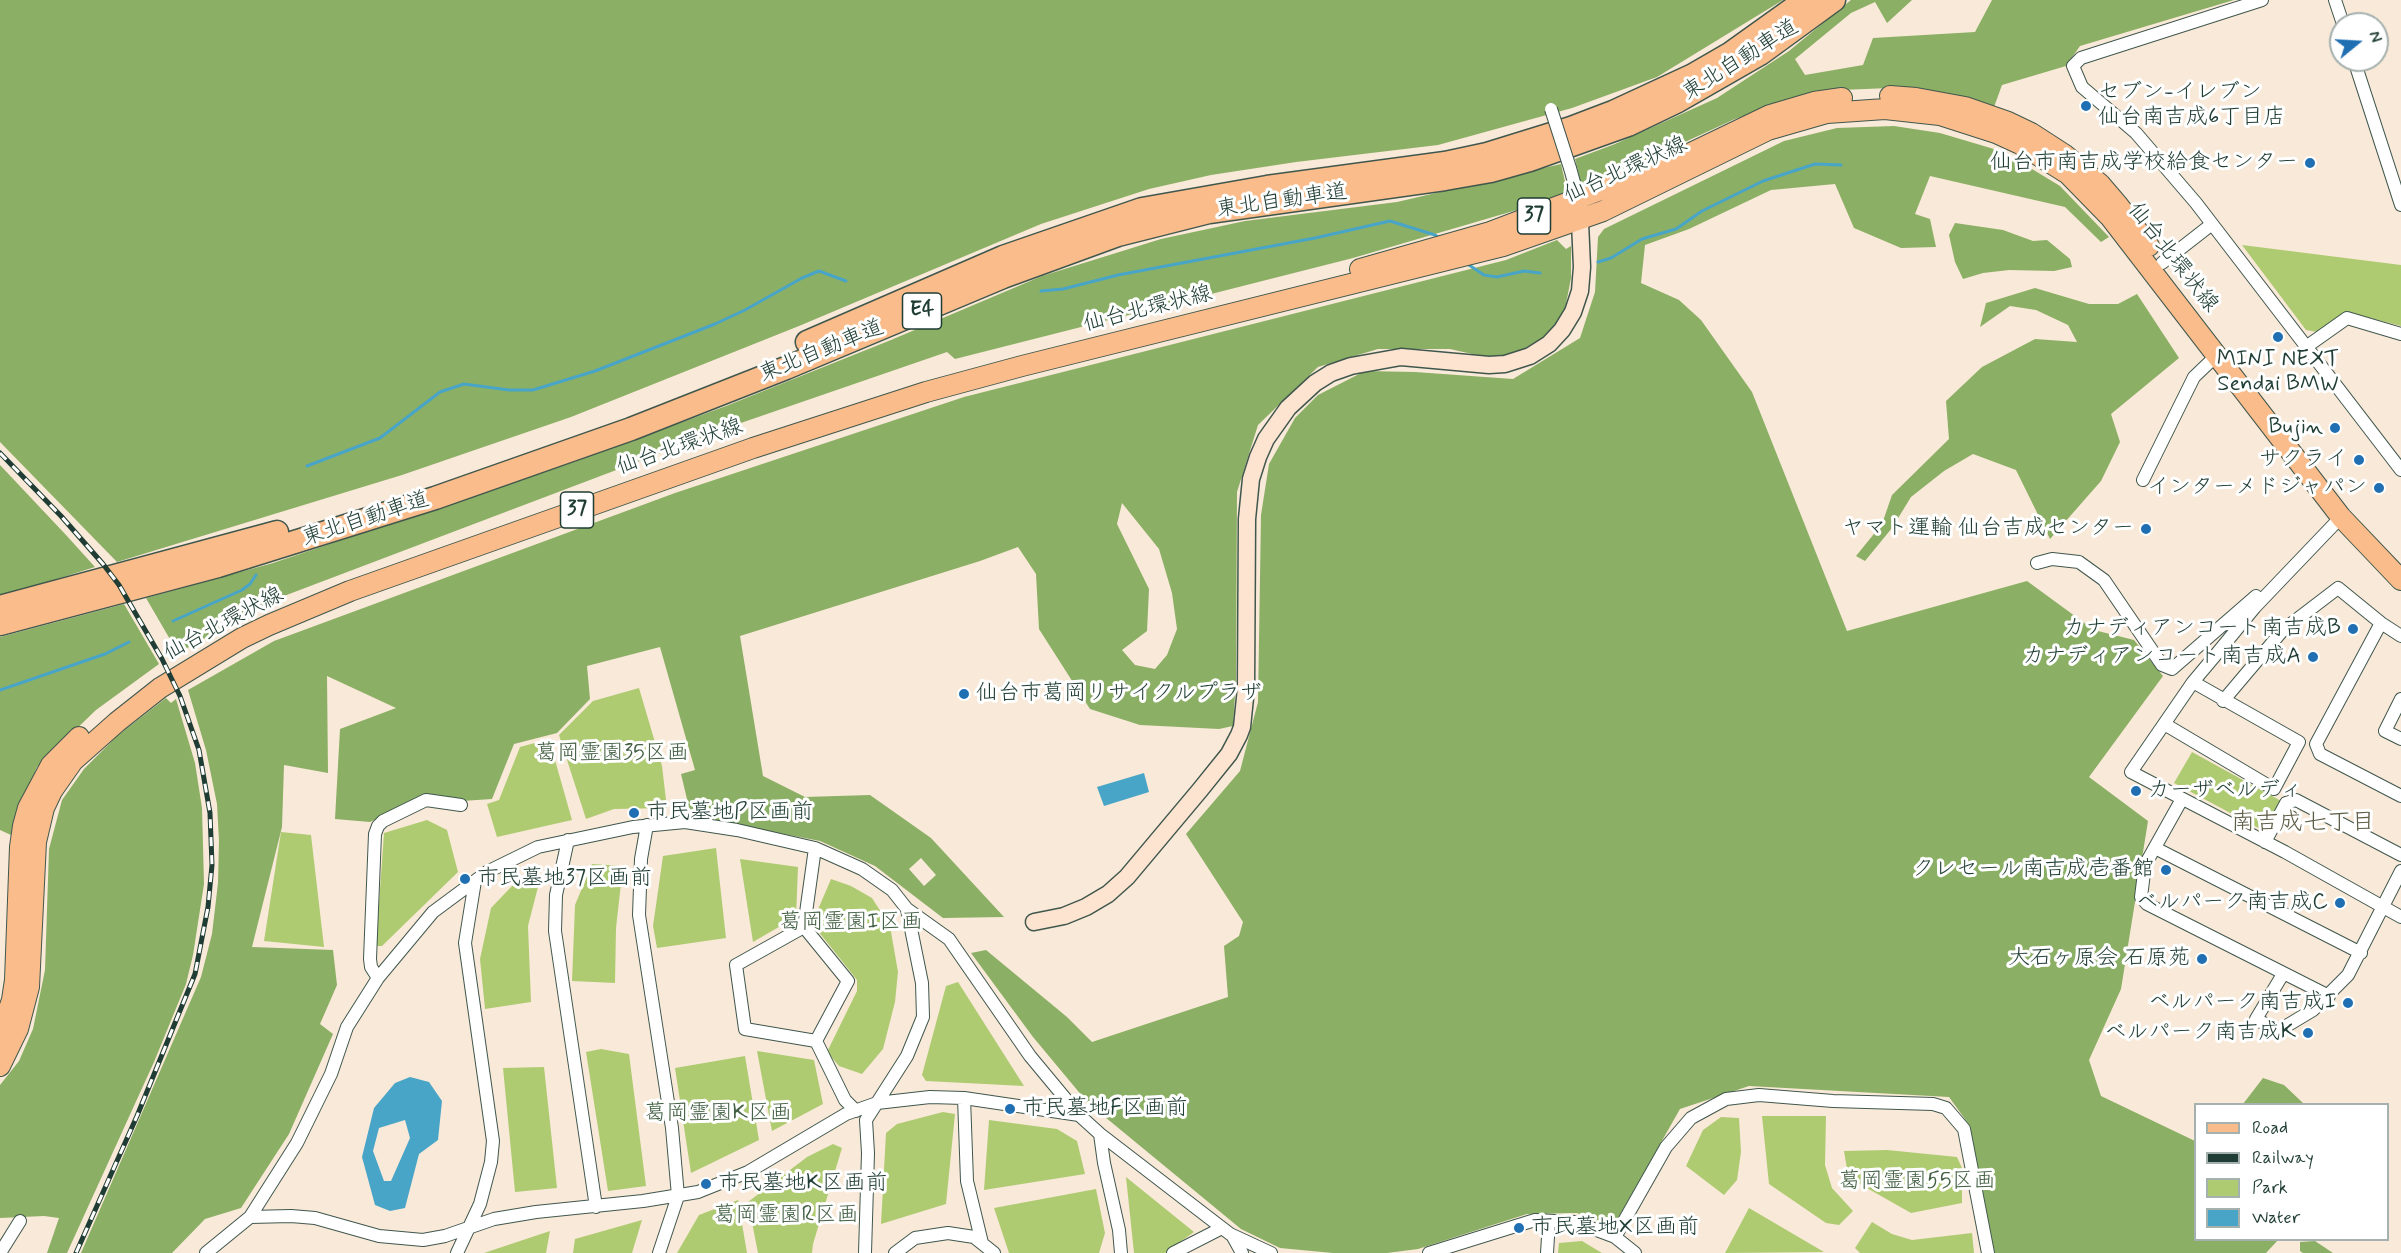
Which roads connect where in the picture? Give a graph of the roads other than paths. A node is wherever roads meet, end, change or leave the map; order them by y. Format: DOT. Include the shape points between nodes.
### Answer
graph roads {
  1 [pos="1805,0"];
  2 [pos="1834,0"];
  3 [pos="2262,0"];
  4 [pos="2358,72"];
  5 [pos="1551,109"];
  6 [pos="2401,205"];
  7 [pos="1580,210"];
  8 [pos="2212,224"];
  9 [pos="1424,258"];
  10 [pos="2162,263"];
  11 [pos="2401,334"];
  12 [pos="2306,347"];
  13 [pos="2217,355"];
  14 [pos="2401,470"];
  15 [pos="2143,480"];
  16 [pos="2341,517"];
  17 [pos="2037,563"];
  18 [pos="2401,564"];
  19 [pos="2401,580"];
  20 [pos="2279,582"];
  21 [pos="0,607"];
  22 [pos="2381,623"];
  23 [pos="0,624"];
  24 [pos="2401,636"];
  25 [pos="2193,682"];
  26 [pos="2401,699"];
  27 [pos="2223,700"];
  28 [pos="2166,725"];
  29 [pos="2401,739"];
  30 [pos="2401,796"];
  31 [pos="2182,799"];
  32 [pos="460,805"];
  33 [pos="647,825"];
  34 [pos="568,840"];
  35 [pos="2265,842"];
  36 [pos="815,848"];
  37 [pos="2155,848"];
  38 [pos="2401,855"];
  39 [pos="2401,872"];
  40 [pos="475,881"];
  41 [pos="2383,908"];
  42 [pos="907,909"];
  43 [pos="2401,917"];
  44 [pos="1034,922"];
  45 [pos="804,927"];
  46 [pos="2361,953"];
  47 [pos="2283,974"];
  48 [pos="378,978"];
  49 [pos="2329,996"];
  50 [pos="0,1035"];
  51 [pos="816,1041"];
  52 [pos="0,1066"];
  53 [pos="964,1098"];
  54 [pos="877,1103"];
  55 [pos="856,1111"];
  56 [pos="1079,1115"];
  57 [pos="1100,1134"];
  58 [pos="678,1196"];
  59 [pos="596,1207"];
  60 [pos="250,1217"];
  61 [pos="21,1221"];
  62 [pos="1549,1221"];
  63 [pos="469,1228"];
  64 [pos="1222,1228"];
  65 [pos="1232,1235"];
  66 [pos="1615,1237"];
  67 [pos="982,1243"];
  68 [pos="0,1252"];
  69 [pos="206,1253"];
  70 [pos="457,1253"];
  71 [pos="659,1253"];
  72 [pos="866,1253"];
  73 [pos="896,1253"];
  74 [pos="994,1253"];
  75 [pos="1121,1253"];
  76 [pos="1173,1253"];
  77 [pos="1242,1253"];
  78 [pos="1271,1253"];
  79 [pos="1429,1253"];
  80 [pos="1547,1253"];
  81 [pos="1635,1253"];
  82 [pos="1988,1253"];
  1 -- 21 [label="highway, 東北自動車道 / E4" via="1693,75 1571,128 1445,163 1222,194 1124,215 1004,257 778,354 491,464 225,548"];
  2 -- 23 [label="highway, 東北自動車道 / E4" via="1760,54 1678,101 1628,125 1551,153 1491,171 1209,213 1118,235 1003,277 631,429 435,498 218,566"];
  3 -- 8 [label="street" via="2081,58 2073,66 2082,87 2136,133"];
  4 -- 6 [label="street"];
  5 -- 7 [label="street, bridge"];
  7 -- 9 [label="main road, 仙台北環状線 / 37" via="1496,239"];
  7 -- 10 [label="main road, 仙台北環状線 / 37" via="1748,124 1791,108 1852,97 1917,98 1965,107 2008,122 2066,155 2100,184"];
  7 -- 13 [label="main road, 仙台北環状線 / 37" via="1604,211 1768,130 1804,118 1865,110 1940,116 2012,140 2068,174 2110,217"];
  7 -- 44 [label="street" via="1580,291 1573,312 1555,339 1530,356 1489,365 1401,357 1373,361 1331,373 1288,408 1266,439 1251,479 1246,688 1239,735 1229,754 1127,877 1086,907"];
  8 -- 10 [label="street"];
  8 -- 12 [label="street"];
  9 -- 50 [label="main road, 仙台北環状線 / 37" via="1310,282 917,381 346,579 217,638 152,679 74,742 51,765 37,790 28,808 20,847 15,980"];
  9 -- 52 [label="main road, 仙台北環状線 / 37" via="882,406 350,591 235,642 160,688 117,723 73,761 52,791 36,842 29,987 18,1029"];
  10 -- 18 [label="main road, 仙台北環状線 / 37" via="2348,506"];
  11 -- 12 [label="street" via="2347,318"];
  12 -- 14 [label="street"];
  13 -- 15 [label="street" via="2194,377"];
  13 -- 16 [label="main road, 仙台北環状線 / 37"];
  16 -- 19 [label="main road, 仙台北環状線 / 37"];
  16 -- 20 [label="street"];
  17 -- 20 [label="street" via="2052,559 2079,562 2104,580 2162,665 2172,669 2265,588"];
  20 -- 25 [label="street"];
  22 -- 24 [label="street"];
  22 -- 27 [label="street" via="2338,588 2283,630"];
  22 -- 30 [label="street" via="2316,744 2320,754"];
  25 -- 27 [label="street"];
  25 -- 28 [label="street"];
  26 -- 29 [label="street" via="2385,731"];
  27 -- 28 [label="street" via="2299,742 2274,789"];
  28 -- 31 [label="street" via="2131,772"];
  31 -- 35 [label="street"];
  31 -- 37 [label="street"];
  32 -- 48 [label="street" via="426,800 378,826 369,959"];
  33 -- 34 [label="street"];
  33 -- 36 [label="street" via="686,822"];
  33 -- 58 [label="street" via="640,868 639,915 672,1128"];
  34 -- 40 [label="street" via="538,847"];
  34 -- 59 [label="street" via="556,895 555,931"];
  35 -- 38 [label="street" via="2286,803 2296,800"];
  35 -- 41 [label="street"];
  36 -- 42 [label="street" via="862,869 892,890"];
  36 -- 45 [label="street"];
  37 -- 46 [label="street"];
  37 -- 47 [label="street" via="2145,865 2141,897 2146,904"];
  39 -- 41 [label="street"];
  40 -- 48 [label="street" via="433,912"];
  40 -- 63 [label="street" via="465,942 493,1141 480,1204"];
  41 -- 43 [label="street"];
  41 -- 46 [label="street"];
  42 -- 54 [label="street" via="922,983 923,1017 907,1056"];
  42 -- 56 [label="street" via="949,939 1030,1056"];
  45 -- 51 [label="street" via="848,981"];
  45 -- 51 [label="street" via="736,965 745,1029"];
  46 -- 49 [label="street"];
  47 -- 49 [label="street"];
  47 -- 49 [label="street" via="2256,1019 2278,1031"];
  48 -- 60 [label="street" via="347,1027 331,1074 297,1143"];
  51 -- 55 [label="street" via="845,1100"];
  53 -- 54 [label="street"];
  53 -- 56 [label="street"];
  53 -- 67 [label="street" via="968,1181"];
  54 -- 55 [label="street"];
  54 -- 72 [label="street" via="866,1120"];
  55 -- 58 [label="street" via="748,1172"];
  56 -- 57 [label="street"];
  57 -- 64 [label="street"];
  57 -- 75 [label="street"];
  58 -- 59 [label="street"];
  58 -- 71 [label="street"];
  59 -- 63 [label="street" via="536,1212"];
  60 -- 63 [label="street" via="315,1218 379,1236 423,1240"];
  60 -- 69 [label="street"];
  61 -- 68 [label="street"];
  62 -- 66 [label="street" via="1575,1222"];
  62 -- 79 [label="street" via="1535,1220"];
  62 -- 80 [label="street"];
  63 -- 70 [label="street"];
  64 -- 65 [label="street"];
  64 -- 76 [label="street"];
  65 -- 77 [label="street"];
  65 -- 78 [label="street"];
  66 -- 81 [label="street"];
  66 -- 82 [label="street" via="1666,1147 1690,1118 1725,1100 1759,1095 1933,1104 1946,1108 1964,1129"];
  67 -- 73 [label="street" via="974,1237 948,1233 915,1238"];
  67 -- 74 [label="street"];
}
